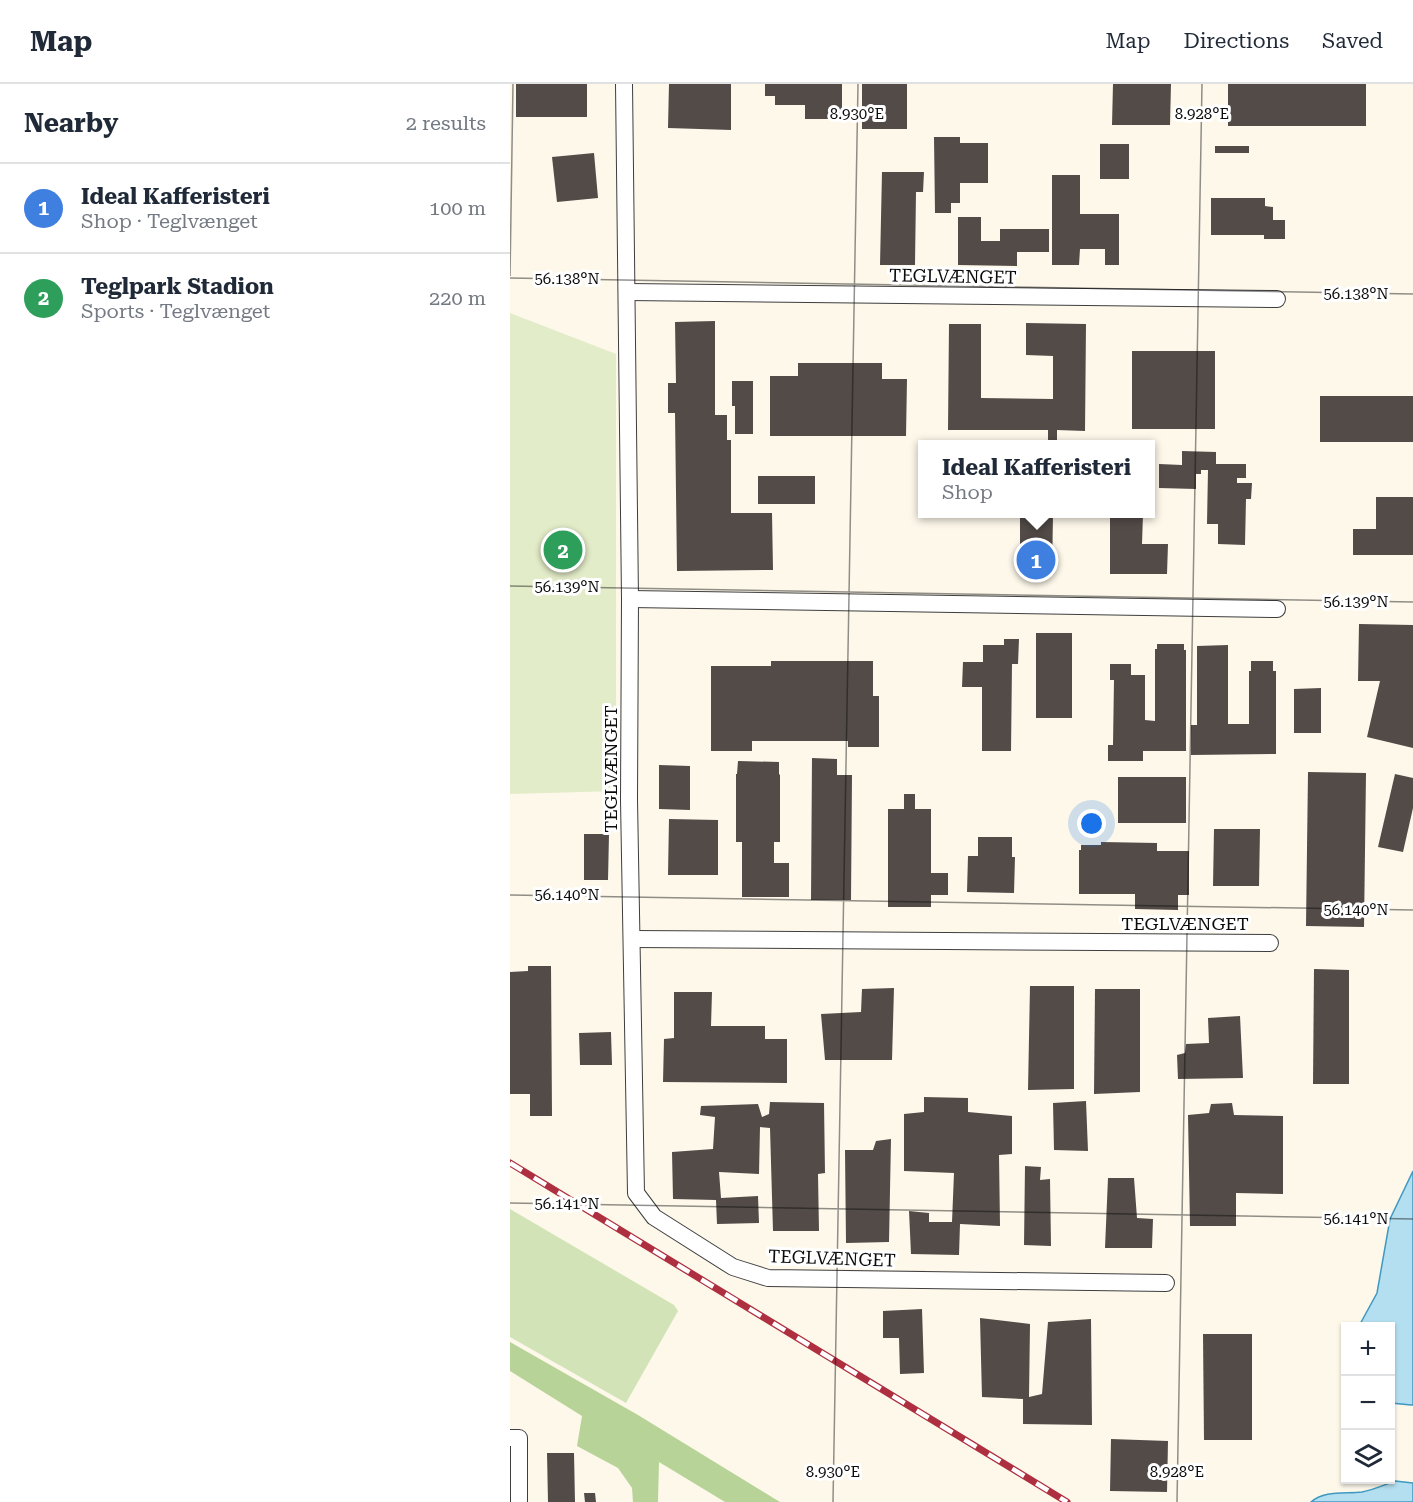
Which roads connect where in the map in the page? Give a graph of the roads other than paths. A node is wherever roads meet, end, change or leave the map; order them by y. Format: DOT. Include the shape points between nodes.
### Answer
graph roads {
  1 [pos="624,84"];
  2 [pos="628,292"];
  3 [pos="1277,298"];
  4 [pos="630,599"];
  5 [pos="1277,609"];
  6 [pos="632,939"];
  7 [pos="1270,943"];
  8 [pos="1166,1282"];
  9 [pos="510,1438"];
  10 [pos="519,1502"];
  1 -- 2 [label="street, TEGLVÆNGET"];
  2 -- 3 [label="street, TEGLVÆNGET"];
  2 -- 4 [label="street, TEGLVÆNGET"];
  4 -- 5 [label="street"];
  4 -- 6 [label="street, TEGLVÆNGET"];
  6 -- 7 [label="street, TEGLVÆNGET"];
  6 -- 8 [label="street, TEGLVÆNGET" via="636,1192 654,1217 732,1267 768,1278"];
  9 -- 10 [label="street" via="519,1438"];
}
